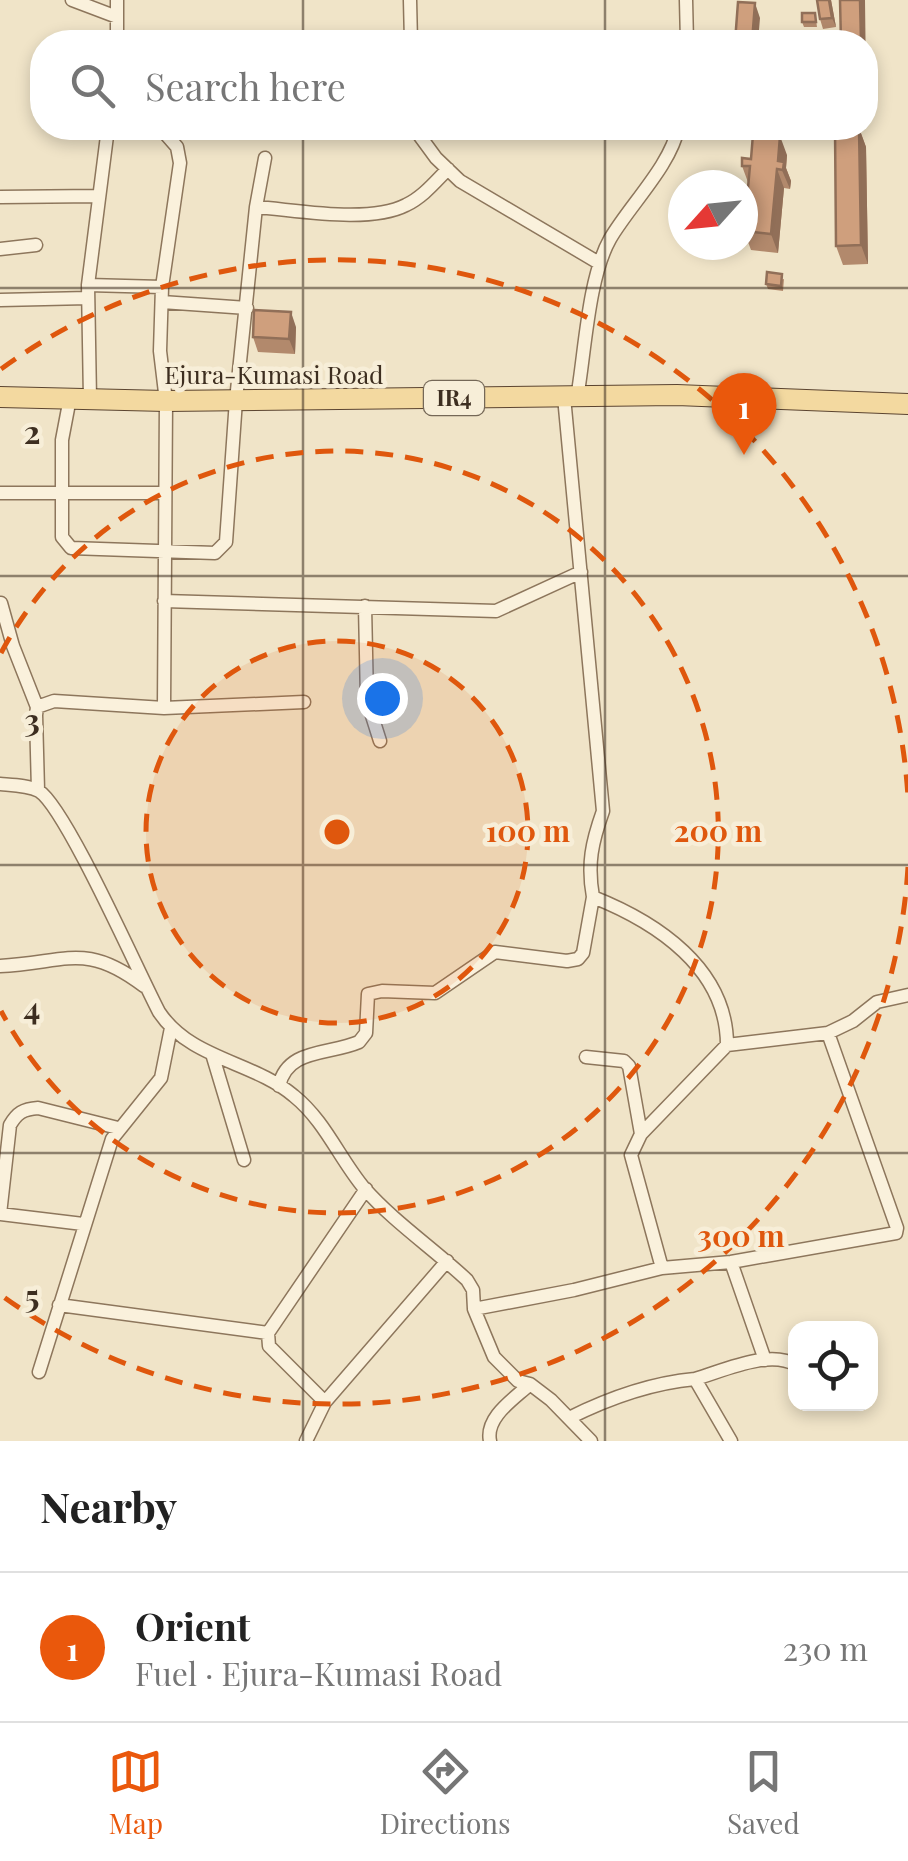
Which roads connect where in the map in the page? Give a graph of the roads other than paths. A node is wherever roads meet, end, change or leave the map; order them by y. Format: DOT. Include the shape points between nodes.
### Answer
graph roads {
  1 [pos="72,0"];
  2 [pos="117,0"];
  3 [pos="410,0"];
  4 [pos="686,0"];
  5 [pos="117,17"];
  6 [pos="117,30"];
  7 [pos="413,30"];
  8 [pos="687,30"];
  9 [pos="106,140"];
  10 [pos="171,140"];
  11 [pos="424,140"];
  12 [pos="673,140"];
  13 [pos="265,158"];
  14 [pos="448,168"];
  15 [pos="98,196"];
  16 [pos="0,197"];
  17 [pos="256,207"];
  18 [pos="36,245"];
  19 [pos="0,249"];
  20 [pos="599,263"];
  21 [pos="88,291"];
  22 [pos="162,294"];
  23 [pos="0,300"];
  24 [pos="247,308"];
  25 [pos="0,397"];
  26 [pos="571,398"];
  27 [pos="80,399"];
  28 [pos="236,400"];
  29 [pos="166,401"];
  30 [pos="908,404"];
  31 [pos="62,492"];
  32 [pos="165,492"];
  33 [pos="0,493"];
  34 [pos="165,551"];
  35 [pos="581,572"];
  36 [pos="164,601"];
  37 [pos="2,602"];
  38 [pos="366,606"];
  39 [pos="304,702"];
  40 [pos="37,706"];
  41 [pos="164,708"];
  42 [pos="380,740"];
  43 [pos="0,784"];
  44 [pos="38,790"];
  45 [pos="593,898"];
  46 [pos="0,966"];
  47 [pos="146,987"];
  48 [pos="908,994"];
  49 [pos="171,1028"];
  50 [pos="828,1033"];
  51 [pos="727,1044"];
  52 [pos="212,1057"];
  53 [pos="586,1057"];
  54 [pos="278,1086"];
  55 [pos="118,1128"];
  56 [pos="641,1134"];
  57 [pos="244,1160"];
  58 [pos="366,1189"];
  59 [pos="0,1214"];
  60 [pos="83,1224"];
  61 [pos="447,1261"];
  62 [pos="731,1262"];
  63 [pos="662,1268"];
  64 [pos="60,1305"];
  65 [pos="474,1309"];
  66 [pos="268,1332"];
  67 [pos="764,1360"];
  68 [pos="788,1360"];
  69 [pos="39,1372"];
  70 [pos="695,1379"];
  71 [pos="530,1384"];
  72 [pos="324,1402"];
  73 [pos="570,1418"];
  74 [pos="306,1441"];
  75 [pos="490,1441"];
  76 [pos="591,1441"];
  77 [pos="731,1441"];
  1 -- 5 [label="street"];
  2 -- 5 [label="street"];
  3 -- 7 [label="street"];
  4 -- 8 [label="street"];
  5 -- 6 [label="street"];
  9 -- 15 [label="street"];
  10 -- 22 [label="street" via="180,163"];
  11 -- 14 [label="street"];
  12 -- 20 [label="street"];
  13 -- 17 [label="street"];
  14 -- 17 [label="street" via="404,206 375,213"];
  14 -- 20 [label="street"];
  15 -- 16 [label="street"];
  15 -- 21 [label="street"];
  17 -- 24 [label="street"];
  18 -- 19 [label="street"];
  20 -- 26 [label="street"];
  21 -- 22 [label="street"];
  21 -- 23 [label="street"];
  21 -- 27 [label="street"];
  22 -- 24 [label="street"];
  22 -- 29 [label="street"];
  24 -- 28 [label="street"];
  25 -- 27 [label="main road, Ejura-Kumasi Road / IR4"];
  26 -- 28 [label="main road, Ejura-Kumasi Road / IR4"];
  26 -- 30 [label="main road, Ejura-Kumasi Road / IR4"];
  26 -- 35 [label="street"];
  27 -- 29 [label="main road, Ejura-Kumasi Road / IR4"];
  27 -- 31 [label="street" via="62,440"];
  28 -- 29 [label="main road, Ejura-Kumasi Road / IR4"];
  28 -- 34 [label="street" via="226,542 215,553"];
  29 -- 32 [label="street"];
  31 -- 32 [label="street"];
  31 -- 33 [label="street"];
  31 -- 34 [label="street" via="62,536 71,548"];
  32 -- 34 [label="street"];
  34 -- 36 [label="street"];
  35 -- 38 [label="street" via="496,611"];
  35 -- 45 [label="street" via="603,811 590,848"];
  36 -- 38 [label="street"];
  36 -- 41 [label="street"];
  37 -- 40 [label="street"];
  38 -- 42 [label="street" via="367,700"];
  39 -- 41 [label="street"];
  40 -- 41 [label="street" via="54,700"];
  40 -- 44 [label="street"];
  43 -- 44 [label="street"];
  44 -- 47 [label="street" via="61,820"];
  45 -- 51 [label="street" via="662,932 690,957 716,997"];
  45 -- 54 [label="street" via="578,958 495,952 435,993 368,994 366,1034 359,1042 292,1061"];
  46 -- 47 [label="street" via="92,956"];
  47 -- 49 [label="street"];
  48 -- 50 [label="street" via="877,1002"];
  49 -- 52 [label="street"];
  49 -- 55 [label="street" via="161,1078"];
  50 -- 51 [label="street"];
  50 -- 62 [label="street" via="896,1233"];
  51 -- 56 [label="street"];
  52 -- 54 [label="street"];
  52 -- 57 [label="street"];
  53 -- 56 [label="street" via="629,1066"];
  54 -- 58 [label="street" via="322,1125"];
  55 -- 59 [label="street" via="38,1108 16,1115"];
  55 -- 60 [label="street"];
  56 -- 63 [label="street" via="631,1155"];
  58 -- 61 [label="street"];
  58 -- 66 [label="street"];
  59 -- 60 [label="street"];
  60 -- 64 [label="street"];
  61 -- 65 [label="street" via="474,1290"];
  61 -- 72 [label="street"];
  62 -- 63 [label="street"];
  62 -- 67 [label="street"];
  63 -- 65 [label="street"];
  64 -- 66 [label="street"];
  64 -- 69 [label="street"];
  65 -- 71 [label="street" via="494,1357"];
  66 -- 72 [label="street" via="270,1346"];
  67 -- 68 [label="street"];
  67 -- 70 [label="street"];
  70 -- 73 [label="street" via="633,1392"];
  70 -- 77 [label="street"];
  71 -- 73 [label="street"];
  71 -- 75 [label="street" via="493,1420"];
  72 -- 74 [label="street"];
  73 -- 76 [label="street"];
}
